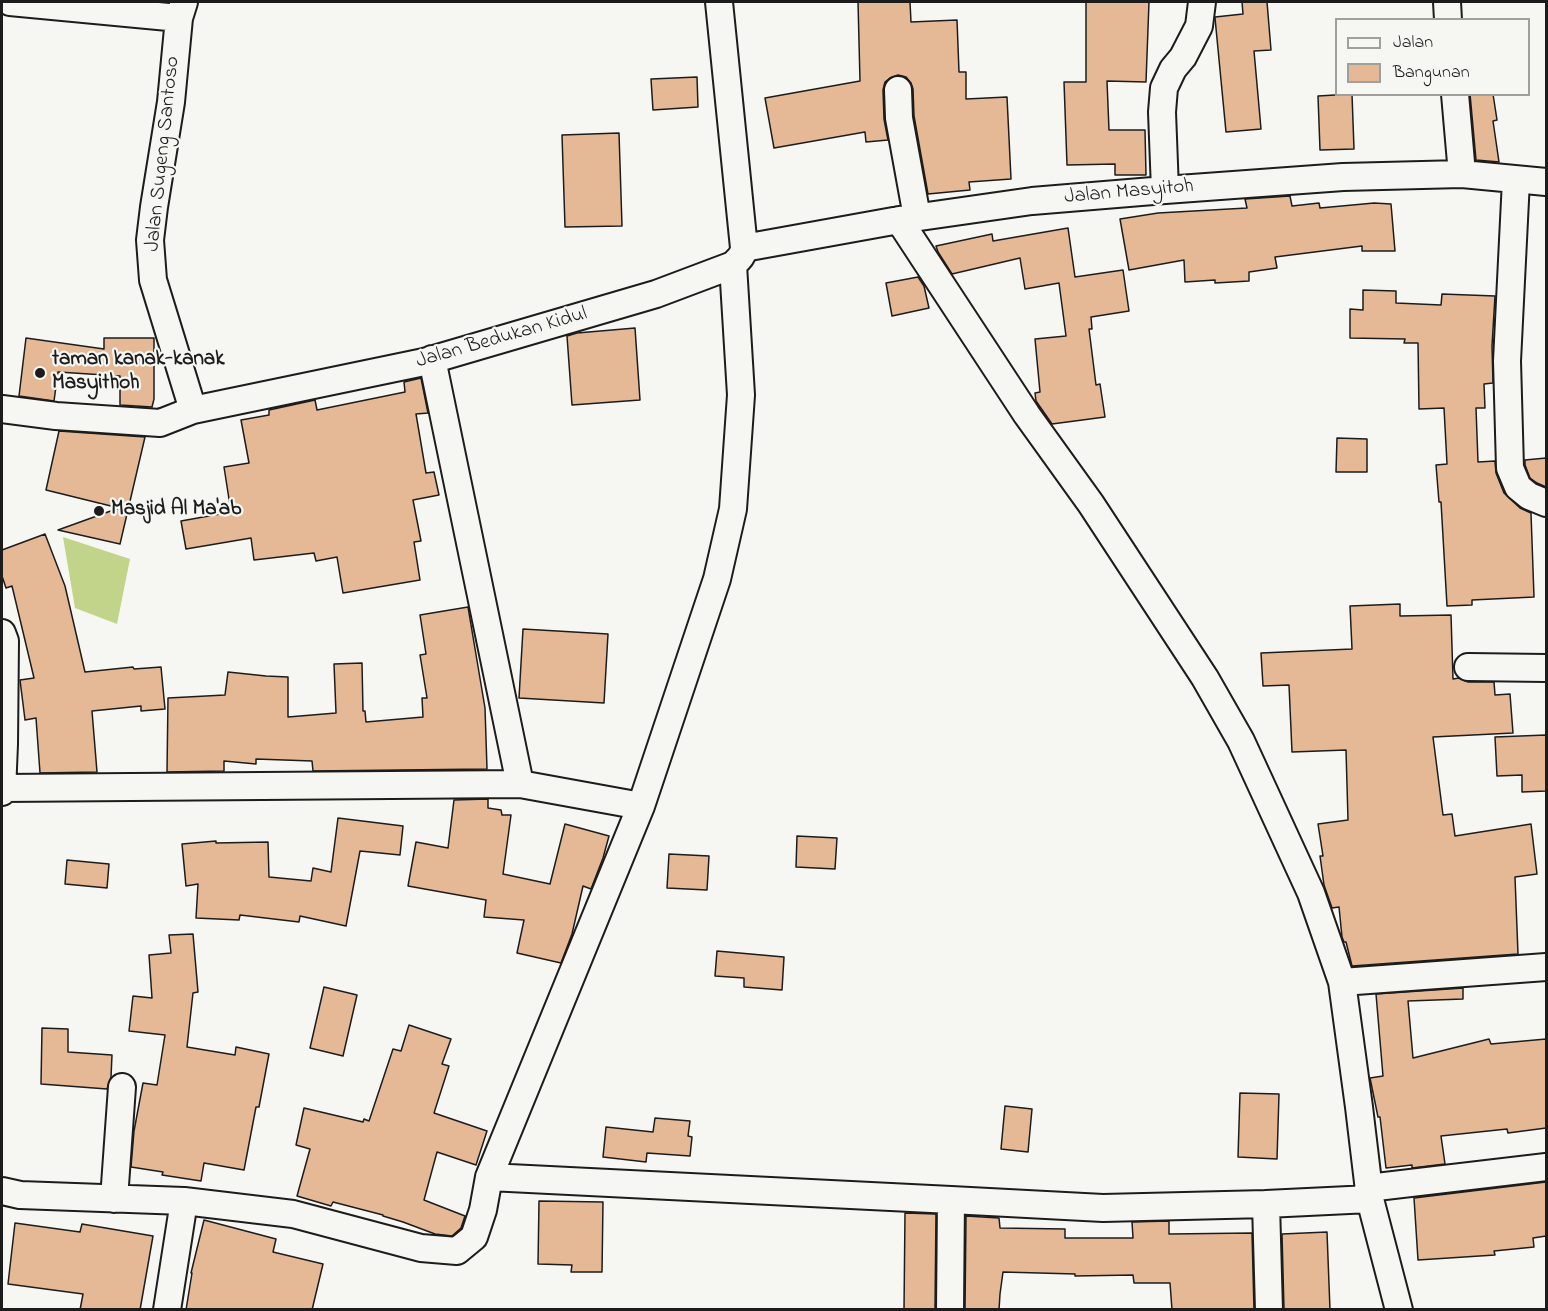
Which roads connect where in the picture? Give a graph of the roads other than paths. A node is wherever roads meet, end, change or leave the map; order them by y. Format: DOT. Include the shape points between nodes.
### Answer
graph roads {
  1 [pos="10,2"];
  2 [pos="718,2"];
  3 [pos="1202,2"];
  4 [pos="1447,2"];
  5 [pos="182,10"];
  6 [pos="1448,18"];
  7 [pos="898,90"];
  8 [pos="1455,96"];
  9 [pos="1462,174"];
  10 [pos="1516,180"];
  11 [pos="1546,182"];
  12 [pos="1165,190"];
  13 [pos="908,219"];
  14 [pos="739,256"];
  15 [pos="432,359"];
  16 [pos="2,409"];
  17 [pos="193,410"];
  18 [pos="1546,503"];
  19 [pos="2,633"];
  20 [pos="1468,667"];
  21 [pos="1546,668"];
  22 [pos="520,784"];
  23 [pos="2,790"];
  24 [pos="641,806"];
  25 [pos="1546,967"];
  26 [pos="1342,982"];
  27 [pos="122,1087"];
  28 [pos="1546,1167"];
  29 [pos="489,1177"];
  30 [pos="2,1191"];
  31 [pos="1369,1194"];
  32 [pos="114,1199"];
  33 [pos="951,1200"];
  34 [pos="184,1201"];
  35 [pos="1266,1204"];
  36 [pos="167,1310"];
  37 [pos="950,1310"];
  38 [pos="1269,1310"];
  39 [pos="1398,1310"];
  1 -- 5 [label="street"];
  2 -- 14 [label="street"];
  3 -- 12 [label="street" via="1199,26 1164,88"];
  4 -- 6 [label="street"];
  5 -- 17 [label="street, Jalan Sugeng Santoso" via="150,240 153,280"];
  7 -- 13 [label="street"];
  8 -- 9 [label="street"];
  9 -- 10 [label="street, Jalan Masyitoh"];
  9 -- 12 [label="street, Jalan Masyitoh" via="1343,177"];
  10 -- 11 [label="street, Jalan Masyitoh"];
  10 -- 18 [label="street" via="1507,361 1510,468 1518,486"];
  12 -- 13 [label="street, Jalan Masyitoh" via="1032,201"];
  13 -- 14 [label="street, Jalan Masyitoh"];
  13 -- 26 [label="street" via="1027,415 1205,678 1241,741 1311,893"];
  14 -- 15 [label="street, Jalan Bedukan Kidul" via="656,294"];
  14 -- 24 [label="street" via="741,396 733,509 717,579"];
  15 -- 17 [label="street, Jalan Bedukan Kidul"];
  15 -- 22 [label="street"];
  16 -- 17 [label="street, Jalan Bedukan Kidul" via="159,423"];
  19 -- 23 [label="street"];
  20 -- 21 [label="street"];
  22 -- 23 [label="street"];
  22 -- 24 [label="street"];
  24 -- 29 [label="street"];
  25 -- 26 [label="street"];
  26 -- 31 [label="street"];
  27 -- 32 [label="street"];
  28 -- 31 [label="street"];
  29 -- 33 [label="street"];
  29 -- 34 [label="street" via="474,1237 457,1251 422,1248 293,1214"];
  30 -- 32 [label="street" via="20,1196"];
  31 -- 35 [label="street"];
  31 -- 39 [label="street"];
  32 -- 34 [label="street"];
  33 -- 35 [label="street" via="1103,1208"];
  33 -- 37 [label="street"];
  34 -- 36 [label="street"];
  35 -- 38 [label="street"];
}
